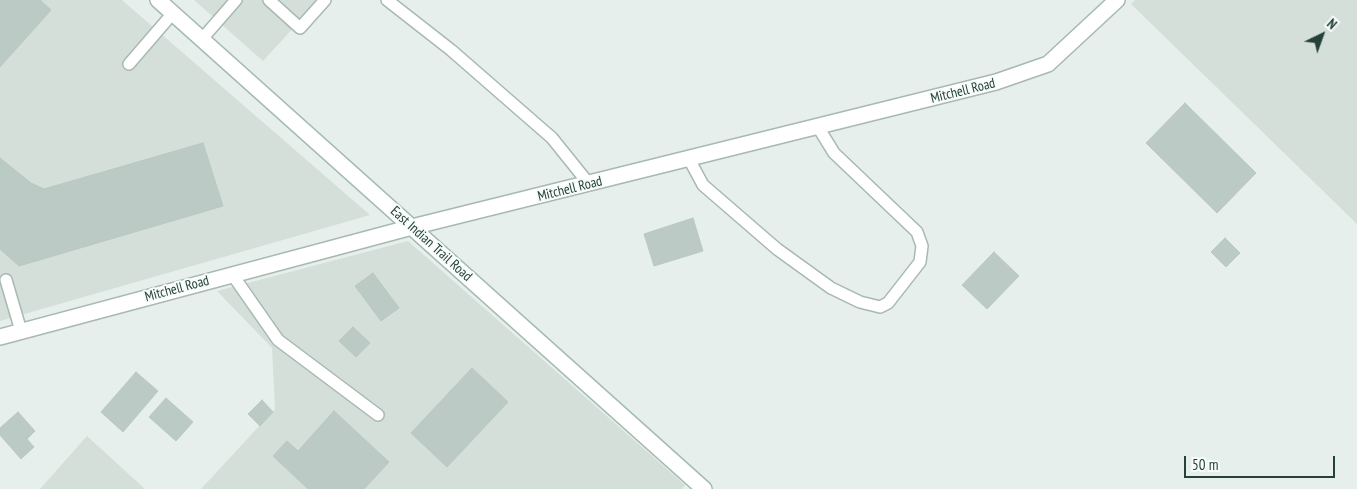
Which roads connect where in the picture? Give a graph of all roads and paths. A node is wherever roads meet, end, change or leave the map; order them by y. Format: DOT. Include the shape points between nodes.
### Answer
graph roads {
  1 [pos="158,0"];
  2 [pos="236,0"];
  3 [pos="269,0"];
  4 [pos="325,0"];
  5 [pos="387,0"];
  6 [pos="1117,0"];
  7 [pos="173,13"];
  8 [pos="202,39"];
  9 [pos="129,64"];
  10 [pos="818,127"];
  11 [pos="689,159"];
  12 [pos="589,184"];
  13 [pos="412,227"];
  14 [pos="232,274"];
  15 [pos="6,280"];
  16 [pos="20,331"];
  17 [pos="0,337"];
  18 [pos="378,415"];
  19 [pos="704,489"];
  1 -- 7 [label="street, East Indian Trail Road"];
  2 -- 8 [label="lane"];
  3 -- 4 [label="lane" via="300,28"];
  5 -- 12 [label="lane" via="451,50 552,138"];
  6 -- 10 [label="street, Mitchell Road" via="1048,64 996,82"];
  7 -- 8 [label="street, East Indian Trail Road"];
  7 -- 9 [label="lane"];
  8 -- 13 [label="street, East Indian Trail Road"];
  10 -- 11 [label="street, Mitchell Road"];
  10 -- 11 [label="lane" via="834,153 917,232 922,246 920,262 888,303 880,307 860,302 831,288 777,249 703,185"];
  11 -- 12 [label="street, Mitchell Road"];
  12 -- 13 [label="street, Mitchell Road"];
  13 -- 14 [label="street, Mitchell Road"];
  13 -- 19 [label="street, East Indian Trail Road"];
  14 -- 16 [label="street, Mitchell Road"];
  14 -- 18 [label="lane" via="278,340"];
  15 -- 16 [label="lane"];
  16 -- 17 [label="street, Mitchell Road"];
}
